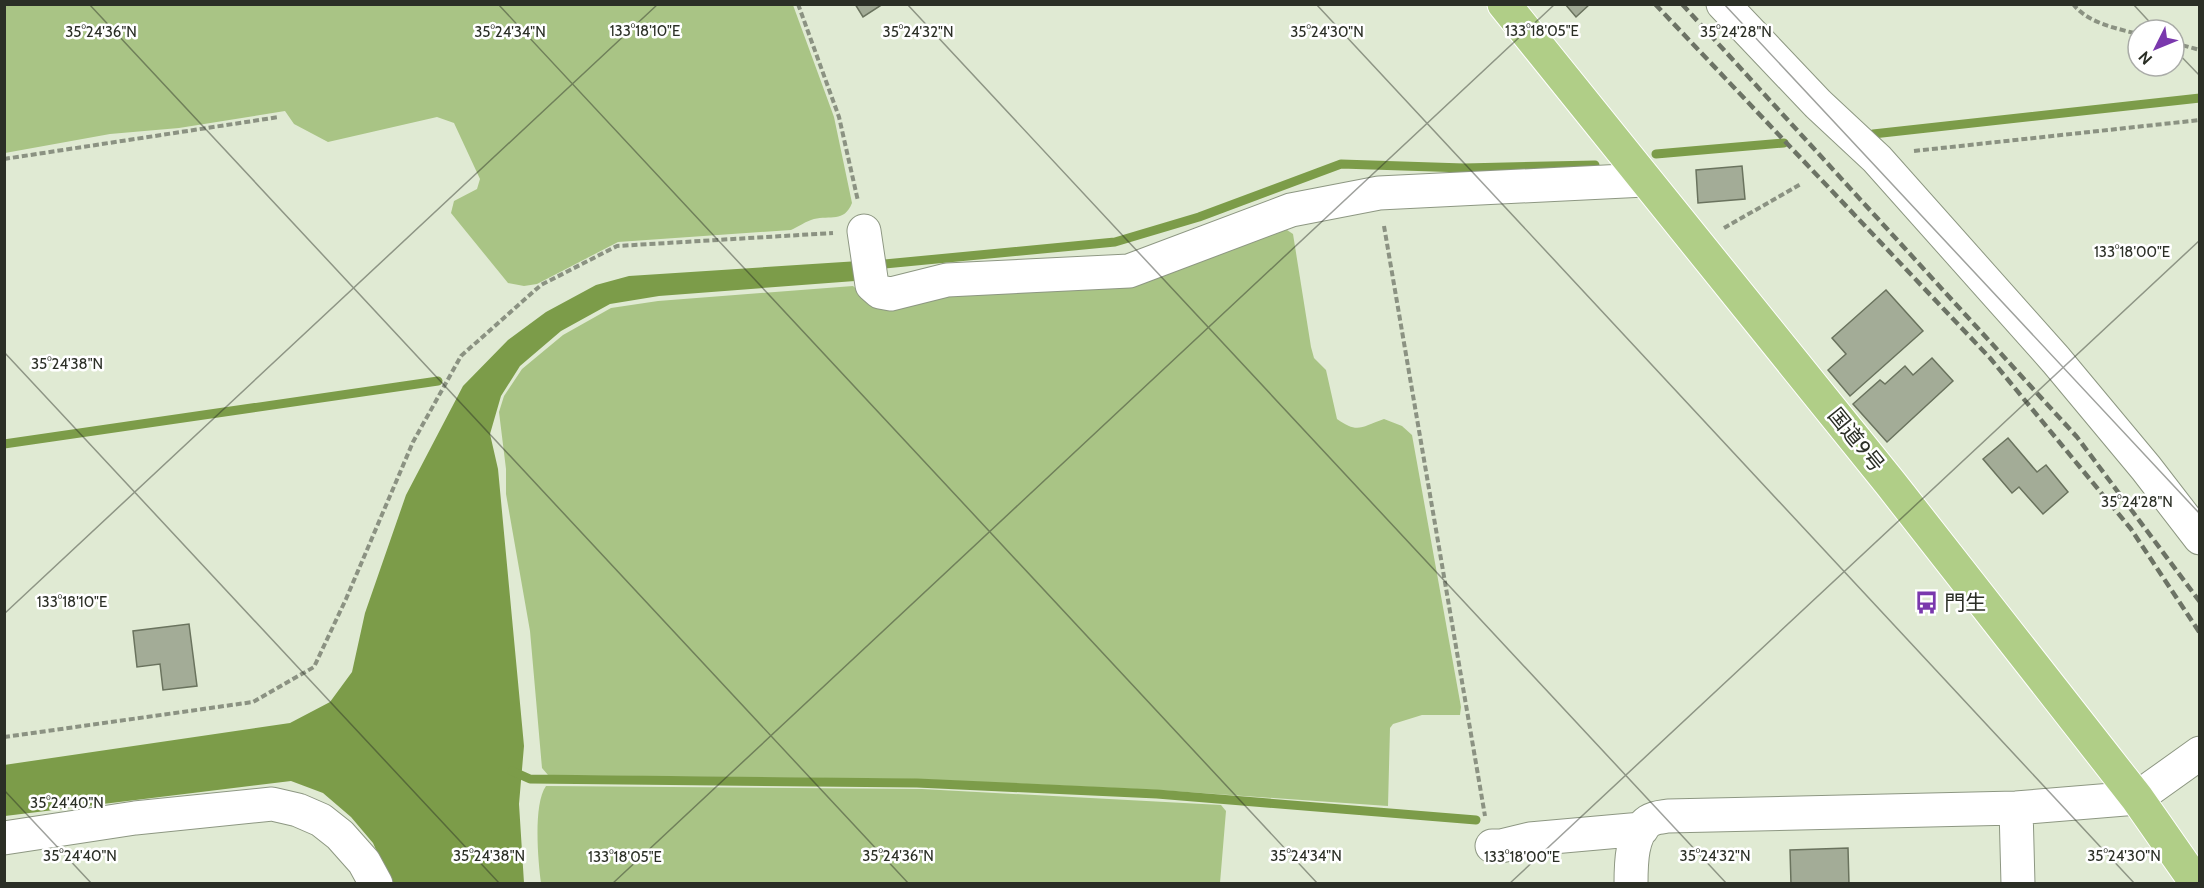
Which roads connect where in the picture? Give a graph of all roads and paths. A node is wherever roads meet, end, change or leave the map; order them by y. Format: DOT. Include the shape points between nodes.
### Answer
graph roads {
  1 [pos="798,4"];
  2 [pos="1504,4"];
  3 [pos="1723,4"];
  4 [pos="2073,4"];
  5 [pos="2126,31"];
  6 [pos="279,117"];
  7 [pos="2199,120"];
  8 [pos="4,159"];
  9 [pos="1877,159"];
  10 [pos="1645,180"];
  11 [pos="1801,184"];
  12 [pos="1379,194"];
  13 [pos="1716,233"];
  14 [pos="867,252"];
  15 [pos="2199,538"];
  16 [pos="4,737"];
  17 [pos="2199,753"];
  18 [pos="2137,798"];
  19 [pos="2016,808"];
  20 [pos="1642,829"];
  21 [pos="4,838"];
  22 [pos="1492,846"];
  23 [pos="376,884"];
  24 [pos="1631,884"];
  25 [pos="2018,884"];
  26 [pos="2197,884"];
  1 -- 14 [label="path" via="839,117"];
  2 -- 10 [label="highway, 国道9号"];
  3 -- 9 [label="street" via="1818,104"];
  4 -- 5 [label="path" via="2080,14"];
  6 -- 8 [label="path"];
  7 -- 9 [label="path" via="1893,153"];
  9 -- 15 [label="street" via="2056,360"];
  10 -- 12 [label="street"];
  10 -- 18 [label="highway, 国道9号" via="1892,484"];
  11 -- 13 [label="path"];
  12 -- 14 [label="street" via="1291,210 1129,271 947,280 891,294 880,292 873,285"];
  12 -- 22 [label="path"];
  14 -- 16 [label="path" via="617,246 541,285 462,356 413,442 314,667 252,702"];
  17 -- 18 [label="street"];
  18 -- 19 [label="street"];
  18 -- 26 [label="highway, 国道9号"];
  19 -- 20 [label="street" via="1668,816 1653,818"];
  19 -- 25 [label="street"];
  20 -- 22 [label="street"];
  20 -- 24 [label="street" via="1633,852"];
  21 -- 23 [label="street" via="135,818 272,804 321,820 364,862"];
}
